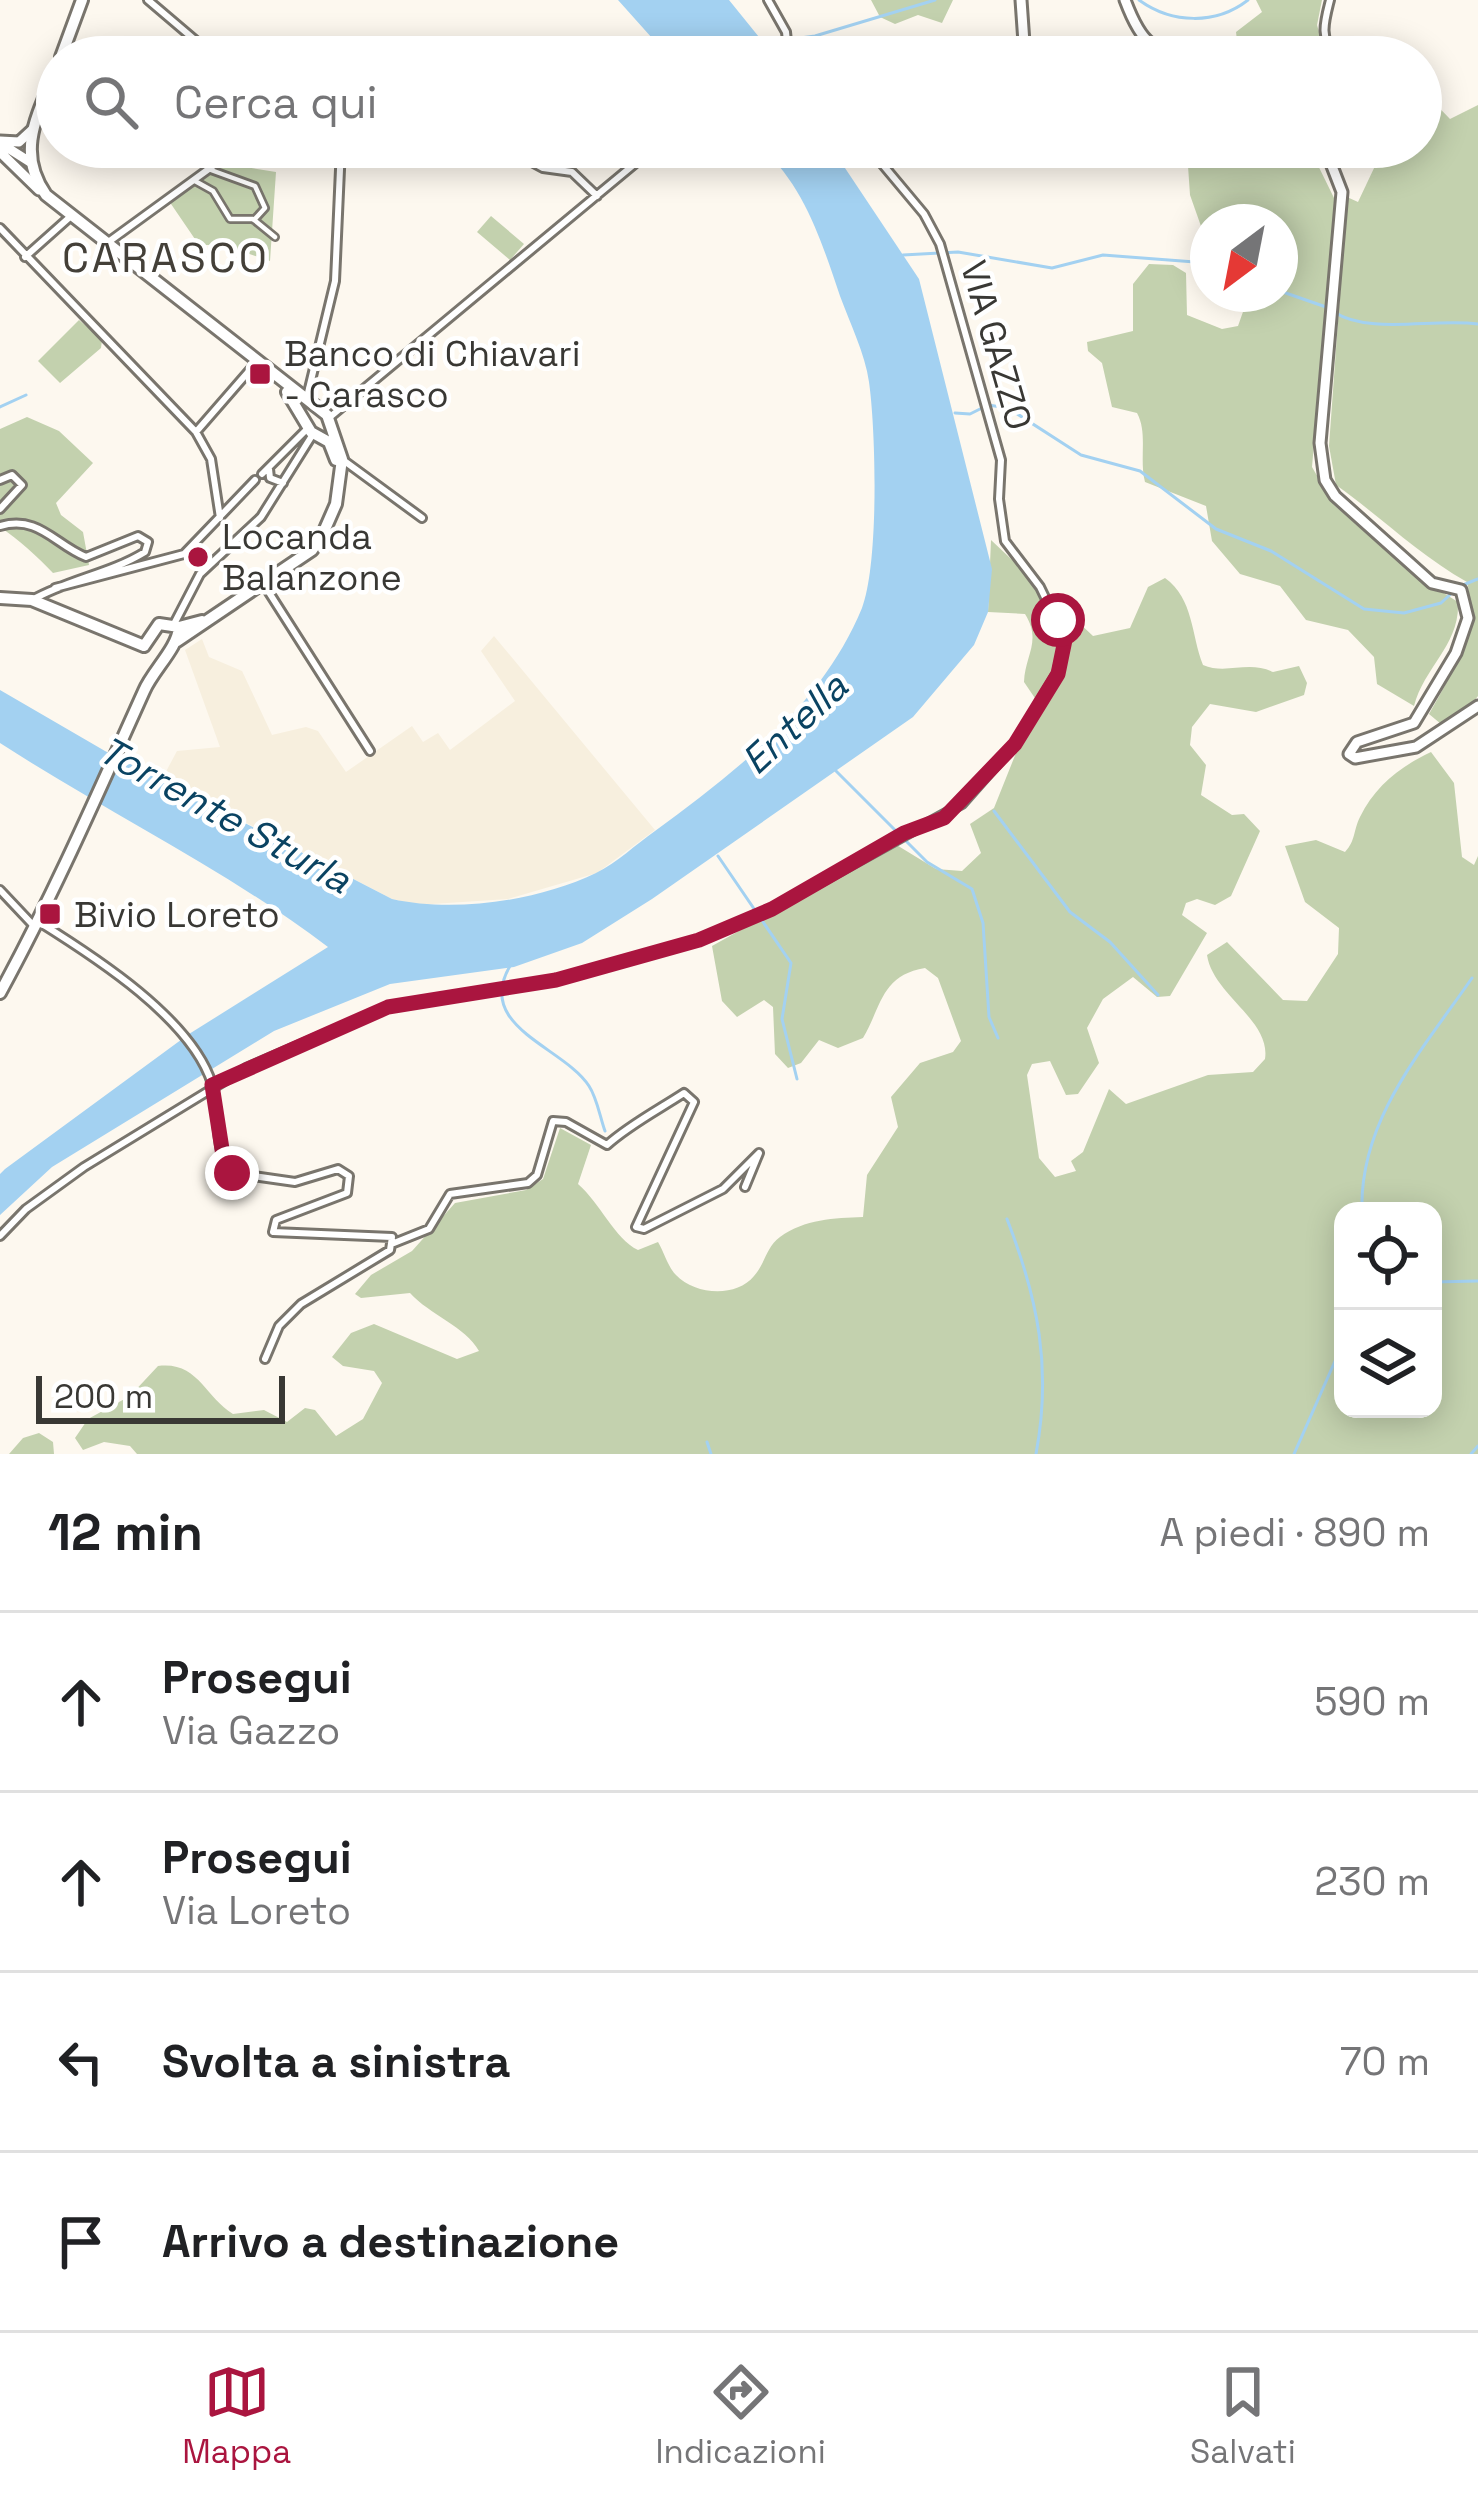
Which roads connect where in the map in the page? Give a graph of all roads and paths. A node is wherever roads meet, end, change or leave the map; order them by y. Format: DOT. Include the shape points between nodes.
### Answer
graph roads {
  1 [pos="82,0"];
  2 [pos="148,0"];
  3 [pos="768,0"];
  4 [pos="1021,0"];
  5 [pos="1125,0"];
  6 [pos="1330,0"];
  7 [pos="69,36"];
  8 [pos="190,36"];
  9 [pos="786,36"];
  10 [pos="1024,36"];
  11 [pos="1139,36"];
  12 [pos="1324,36"];
  13 [pos="36,120"];
  14 [pos="32,130"];
  15 [pos="0,145"];
  16 [pos="8,162"];
  17 [pos="29,162"];
  18 [pos="237,168"];
  19 [pos="339,168"];
  20 [pos="543,168"];
  21 [pos="632,168"];
  22 [pos="886,168"];
  23 [pos="1333,168"];
  24 [pos="211,169"];
  25 [pos="237,176"];
  26 [pos="195,181"];
  27 [pos="46,195"];
  28 [pos="597,196"];
  29 [pos="71,216"];
  30 [pos="254,220"];
  31 [pos="0,228"];
  32 [pos="275,237"];
  33 [pos="106,244"];
  34 [pos="24,256"];
  35 [pos="256,363"];
  36 [pos="270,374"];
  37 [pos="306,400"];
  38 [pos="319,425"];
  39 [pos="196,432"];
  40 [pos="342,459"];
  41 [pos="262,474"];
  42 [pos="341,475"];
  43 [pos="0,480"];
  44 [pos="283,483"];
  45 [pos="0,509"];
  46 [pos="220,518"];
  47 [pos="422,518"];
  48 [pos="0,526"];
  49 [pos="262,583"];
  50 [pos="52,589"];
  51 [pos="0,598"];
  52 [pos="32,600"];
  53 [pos="211,618"];
  54 [pos="176,626"];
  55 [pos="109,628"];
  56 [pos="151,630"];
  57 [pos="177,641"];
  58 [pos="146,648"];
  59 [pos="163,656"];
  60 [pos="146,686"];
  61 [pos="1478,706"];
  62 [pos="370,751"];
  63 [pos="0,890"];
  64 [pos="38,925"];
  65 [pos="0,993"];
  66 [pos="211,1082"];
  67 [pos="745,1186"];
  68 [pos="0,1237"];
  69 [pos="394,1243"];
  70 [pos="265,1359"];
  1 -- 7 [label="main road"];
  2 -- 8 [label="street"];
  3 -- 9 [label="street"];
  4 -- 10 [label="street"];
  5 -- 11 [label="street"];
  6 -- 12 [label="street"];
  13 -- 14 [label="main road"];
  14 -- 15 [label="street"];
  14 -- 17 [label="main road"];
  15 -- 16 [label="street"];
  15 -- 17 [label="street"];
  16 -- 17 [label="street"];
  16 -- 27 [label="street"];
  17 -- 27 [label="main road"];
  18 -- 25 [label="street"];
  19 -- 37 [label="street" via="335,281"];
  20 -- 28 [label="street" via="572,172"];
  21 -- 28 [label="street"];
  22 -- 66 [label="street, VIA GAZZO" via="940,244 1001,460 1005,542 1040,587 1065,640 1058,674 1015,744 944,818 699,940 591,973 388,1007"];
  23 -- 61 [label="street" via="1342,193 1321,443 1325,480 1432,583 1461,590 1468,618 1414,723 1357,742 1349,754 1416,747"];
  24 -- 25 [label="street"];
  24 -- 26 [label="street"];
  25 -- 30 [label="street" via="264,198"];
  26 -- 30 [label="street" via="213,191 230,219"];
  26 -- 33 [label="street"];
  27 -- 29 [label="main road"];
  28 -- 38 [label="street"];
  29 -- 33 [label="main road"];
  29 -- 34 [label="street"];
  30 -- 32 [label="street"];
  31 -- 34 [label="street"];
  33 -- 35 [label="main road"];
  34 -- 39 [label="street"];
  35 -- 36 [label="main road"];
  35 -- 39 [label="street"];
  36 -- 37 [label="main road"];
  36 -- 38 [label="main road"];
  37 -- 38 [label="main road"];
  38 -- 40 [label="main road"];
  38 -- 41 [label="street"];
  38 -- 42 [label="main road"];
  38 -- 44 [label="street"];
  39 -- 46 [label="street" via="211,458"];
  40 -- 42 [label="main road"];
  40 -- 47 [label="street"];
  41 -- 44 [label="street"];
  41 -- 46 [label="street"];
  42 -- 49 [label="main road" via="322,536"];
  43 -- 45 [label="street" via="12,475 22,485"];
  44 -- 54 [label="street" via="261,517 200,574"];
  46 -- 50 [label="street" via="176,557"];
  48 -- 50 [label="street" via="40,527 86,557 138,536 148,542 113,570"];
  49 -- 53 [label="main road"];
  49 -- 62 [label="street"];
  50 -- 52 [label="street"];
  51 -- 52 [label="main road"];
  52 -- 55 [label="main road"];
  53 -- 54 [label="main road"];
  53 -- 57 [label="main road"];
  54 -- 56 [label="main road"];
  54 -- 57 [label="main road"];
  55 -- 56 [label="main road"];
  55 -- 58 [label="main road"];
  56 -- 58 [label="main road"];
  57 -- 59 [label="main road"];
  58 -- 59 [label="main road"];
  58 -- 60 [label="main road"];
  59 -- 60 [label="main road"];
  60 -- 64 [label="main road"];
  63 -- 64 [label="street"];
  64 -- 65 [label="main road"];
  64 -- 66 [label="street" via="183,1033"];
  66 -- 68 [label="street, VIA GAZZO" via="170,1119 26,1209"];
  66 -- 69 [label="street" via="232,1173 295,1182 338,1169 350,1176 347,1193 276,1220 273,1232 384,1233"];
  67 -- 69 [label="street" via="759,1154 723,1189 636,1227 694,1102 684,1093 607,1145 553,1121 528,1184 450,1194 428,1228"];
  69 -- 70 [label="street" via="288,1316"];
}
